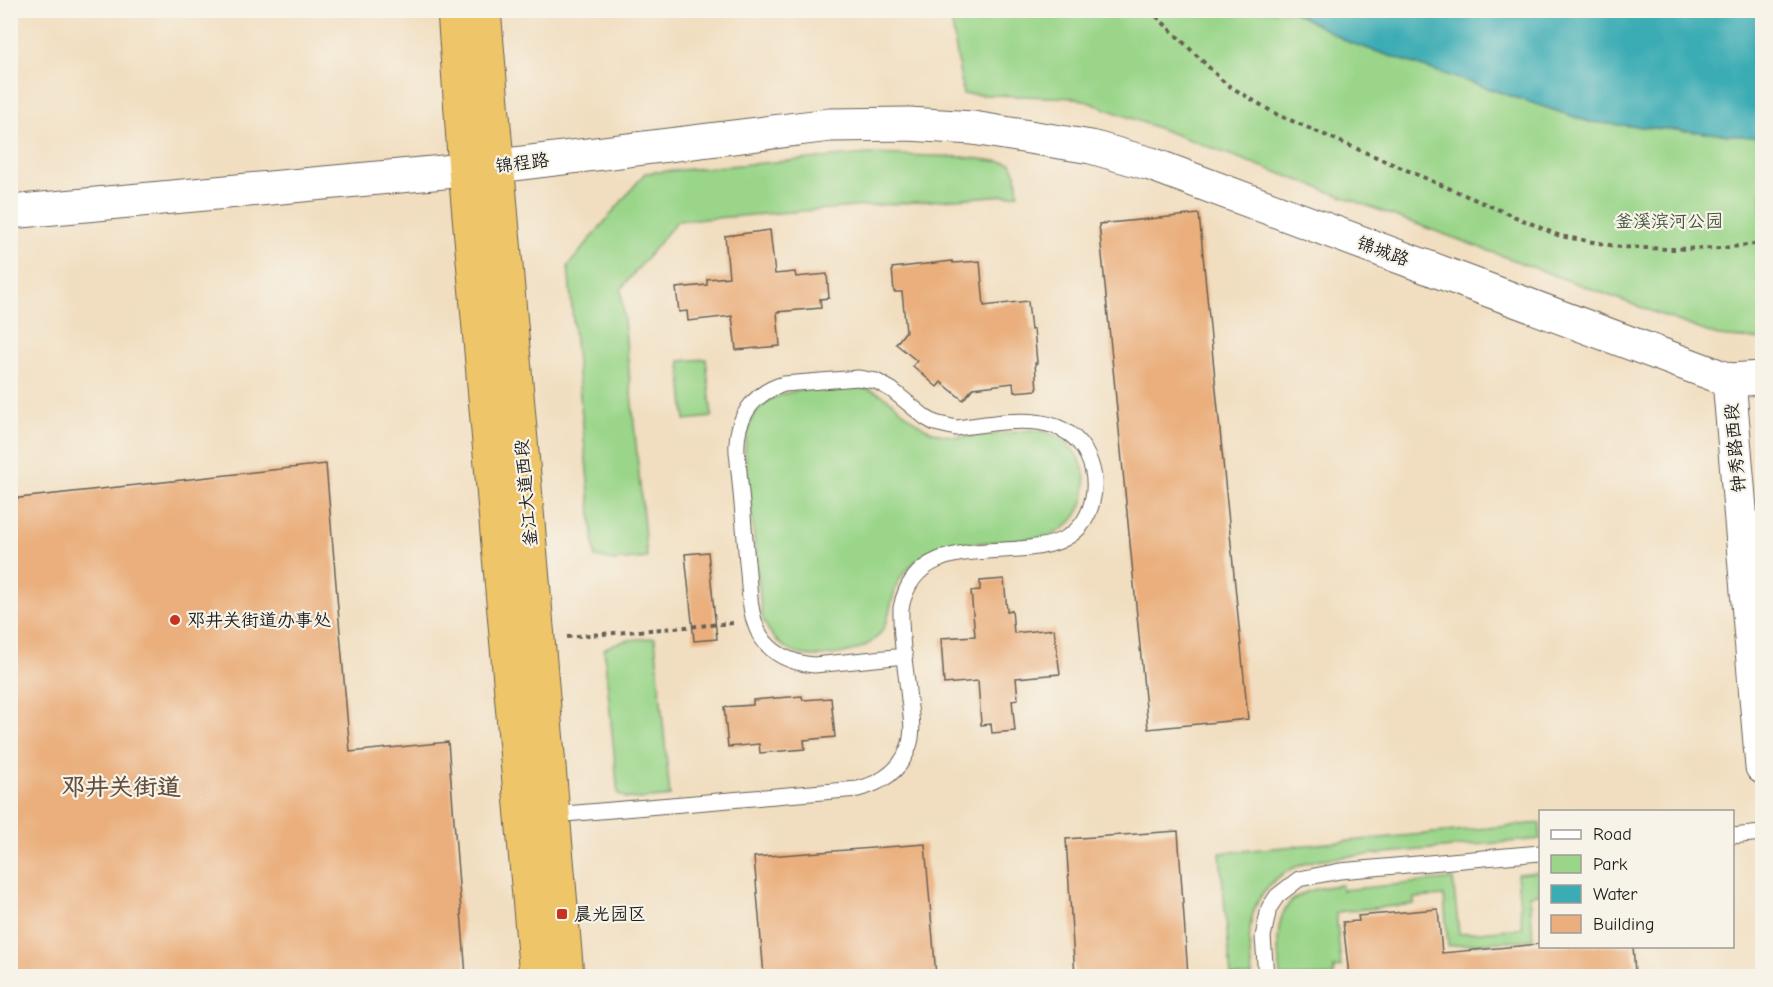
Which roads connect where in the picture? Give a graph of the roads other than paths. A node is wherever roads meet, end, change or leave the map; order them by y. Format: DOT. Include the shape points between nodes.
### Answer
graph roads {
  1 [pos="454,10"];
  2 [pos="483,10"];
  3 [pos="1033,136"];
  4 [pos="481,168"];
  5 [pos="10,212"];
  6 [pos="1762,378"];
  7 [pos="1729,380"];
  8 [pos="905,656"];
  9 [pos="1762,767"];
  10 [pos="553,815"];
  11 [pos="1762,833"];
  12 [pos="1734,836"];
  13 [pos="1539,853"];
  14 [pos="536,976"];
  15 [pos="567,976"];
  16 [pos="1266,976"];
  1 -- 4 [label="highway, 釜江大道西段"];
  2 -- 4 [label="highway, 釜江大道西段"];
  3 -- 4 [label="street, 锦程路" via="909,124 830,125"];
  3 -- 7 [label="street, 锦城路" via="1151,164"];
  4 -- 5 [label="street, 锦程路"];
  4 -- 10 [label="highway, 釜江大道西段" via="539,639"];
  4 -- 14 [label="highway, 釜江大道西段"];
  6 -- 7 [label="street"];
  7 -- 9 [label="street, 钟秀路西段"];
  8 -- 8 [label="lane" via="903,596 922,568 949,555 1051,545 1071,535 1083,523 1092,505 1095,485 1085,451 1066,431 1033,421 946,426 926,418 876,381 858,378 784,384 764,393 746,410 737,432 754,621 761,636 786,659 814,665"];
  8 -- 10 [label="lane" via="911,723 909,746 897,768 874,785"];
  10 -- 15 [label="highway, 釜江大道西段"];
  11 -- 12 [label="lane"];
  13 -- 16 [label="lane" via="1340,871 1299,879 1277,896 1269,908 1263,937"];
}
